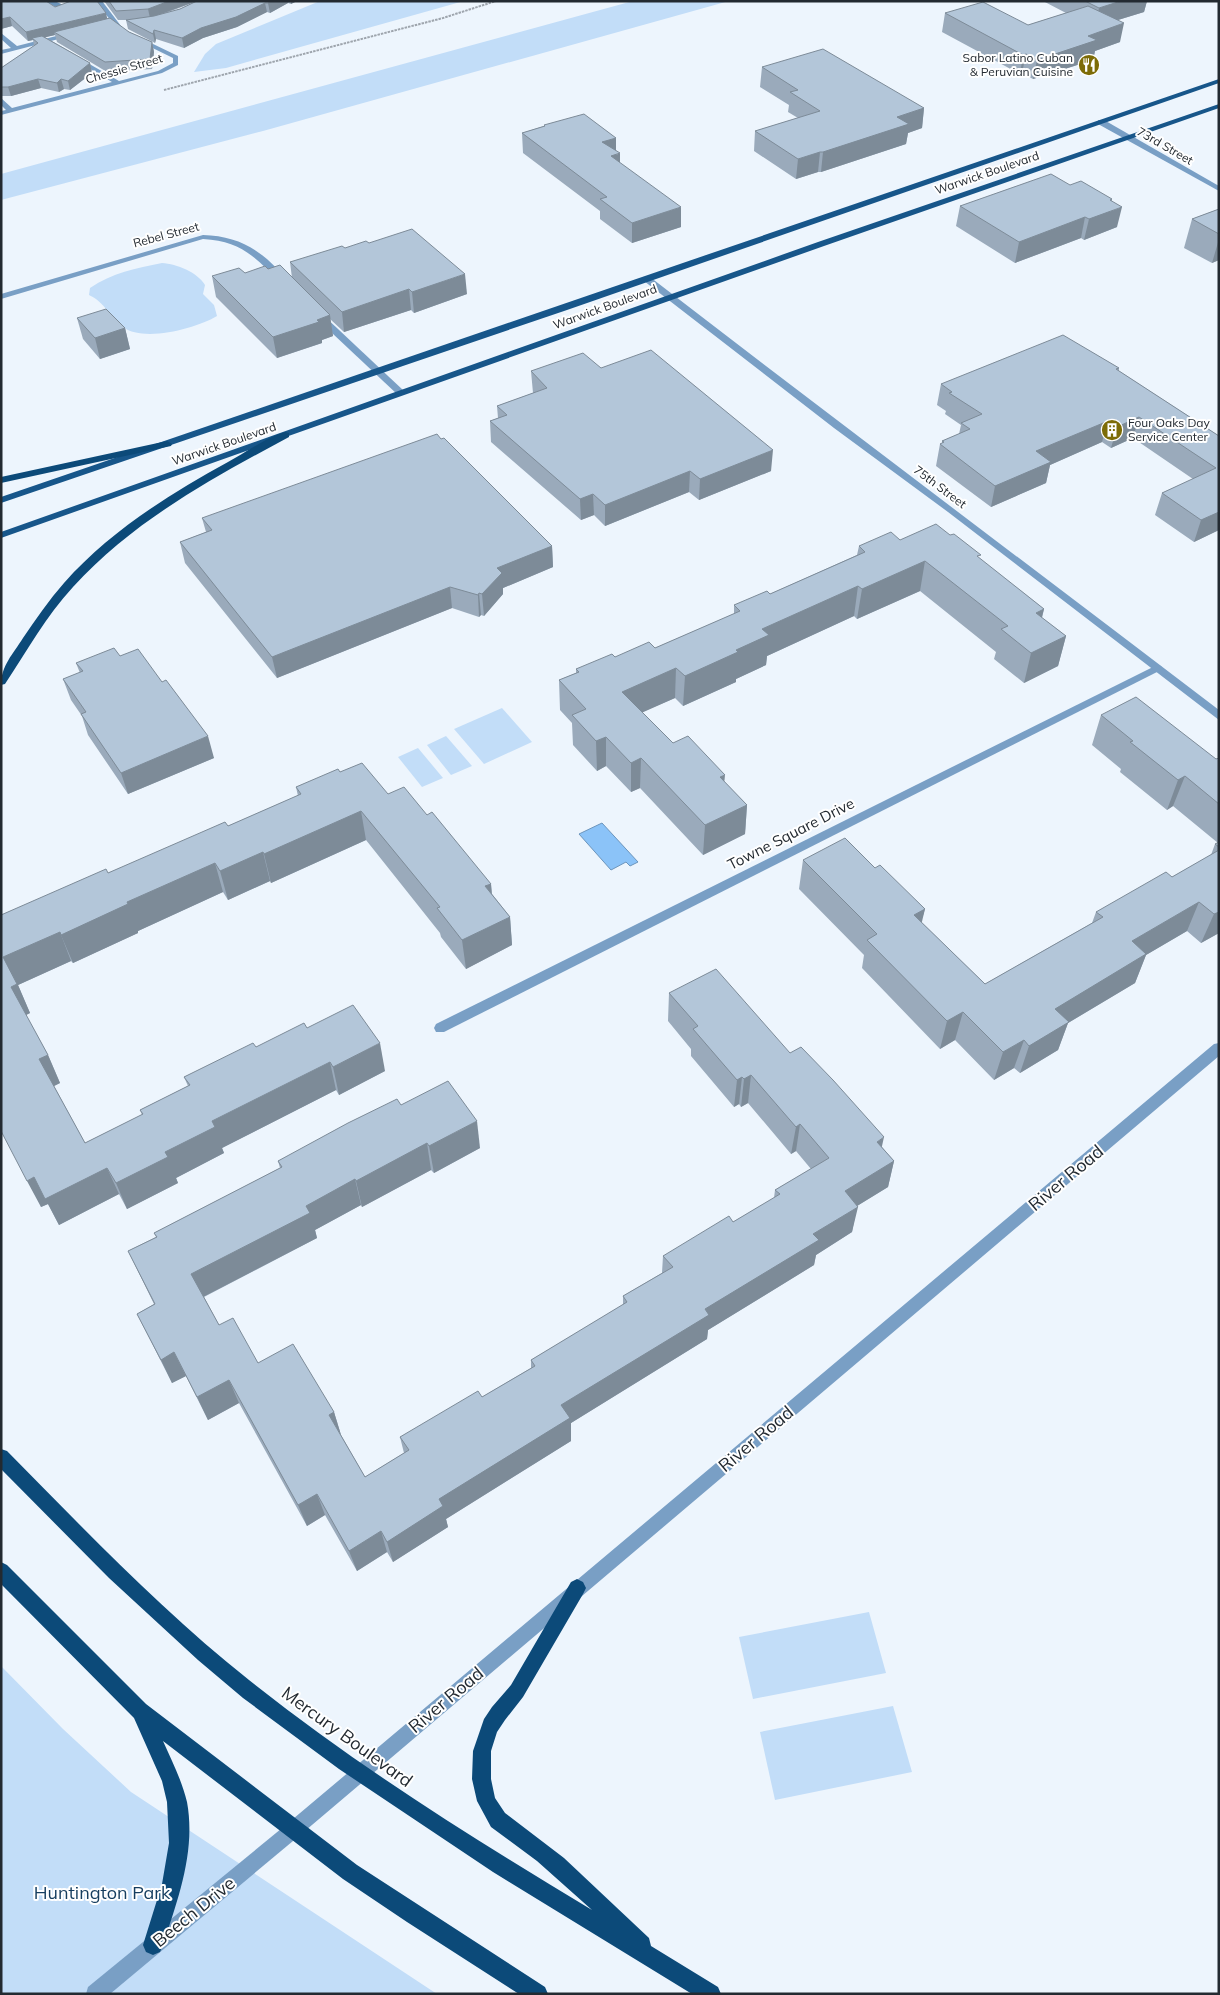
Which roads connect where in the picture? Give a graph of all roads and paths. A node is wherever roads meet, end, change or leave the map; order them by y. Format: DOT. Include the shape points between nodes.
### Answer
graph roads {
  1 [pos="98,1"];
  2 [pos="496,1"];
  3 [pos="114,24"];
  4 [pos="127,25"];
  5 [pos="106,26"];
  6 [pos="80,32"];
  7 [pos="1,35"];
  8 [pos="46,41"];
  9 [pos="54,46"];
  10 [pos="15,48"];
  11 [pos="1,52"];
  12 [pos="70,55"];
  13 [pos="1219,82"];
  14 [pos="118,83"];
  15 [pos="163,90"];
  16 [pos="1,100"];
  17 [pos="1219,106"];
  18 [pos="11,111"];
  19 [pos="1,113"];
  20 [pos="1101,122"];
  21 [pos="1128,138"];
  22 [pos="1219,189"];
  23 [pos="647,279"];
  24 [pos="286,283"];
  25 [pos="1,297"];
  26 [pos="671,297"];
  27 [pos="313,310"];
  28 [pos="376,372"];
  29 [pos="401,393"];
  30 [pos="285,436"];
  31 [pos="167,444"];
  32 [pos="1,480"];
  33 [pos="1,500"];
  34 [pos="1,535"];
  35 [pos="1157,668"];
  36 [pos="1,681"];
  37 [pos="1219,716"];
  38 [pos="440,1028"];
  39 [pos="1219,1048"];
  40 [pos="1,1457"];
  41 [pos="1,1571"];
  42 [pos="576,1588"];
  43 [pos="139,1711"];
  44 [pos="359,1774"];
  45 [pos="293,1830"];
  46 [pos="153,1945"];
  47 [pos="665,1966"];
  48 [pos="94,1994"];
  49 [pos="538,1994"];
  50 [pos="711,1994"];
  1 -- 3 [label="street"];
  2 -- 15 [label="path"];
  3 -- 4 [label="street"];
  3 -- 5 [label="street"];
  3 -- 14 [label="street, Chessie Street" via="128,35 176,57 177,61 160,72"];
  6 -- 8 [label="street"];
  7 -- 10 [label="street"];
  8 -- 9 [label="street"];
  8 -- 10 [label="street"];
  10 -- 11 [label="street"];
  12 -- 14 [label="street"];
  13 -- 20 [label="main road, Warwick Boulevard"];
  14 -- 18 [label="street, Chessie Street"];
  16 -- 18 [label="street"];
  17 -- 21 [label="main road, Warwick Boulevard"];
  18 -- 19 [label="street, Chessie Street"];
  20 -- 21 [label="street, 73rd Street"];
  20 -- 23 [label="main road, Warwick Boulevard"];
  21 -- 22 [label="street, 73rd Street"];
  21 -- 26 [label="main road, Warwick Boulevard"];
  23 -- 26 [label="street, 75th Street"];
  23 -- 28 [label="main road, Warwick Boulevard"];
  24 -- 25 [label="street, Rebel Street" via="240,242 203,237"];
  26 -- 29 [label="main road, Warwick Boulevard"];
  26 -- 35 [label="street, 75th Street"];
  27 -- 28 [label="street"];
  28 -- 29 [label="street"];
  28 -- 31 [label="main road, Warwick Boulevard"];
  29 -- 30 [label="main road, Warwick Boulevard"];
  30 -- 34 [label="main road, Warwick Boulevard"];
  30 -- 36 [label="highway" via="156,508 101,552 67,586"];
  31 -- 32 [label="highway"];
  31 -- 33 [label="main road, Warwick Boulevard"];
  35 -- 37 [label="street, 75th Street"];
  35 -- 38 [label="street, Towne Square Drive"];
  39 -- 42 [label="street, River Road"];
  40 -- 44 [label="highway, Mercury Boulevard" via="100,1557 196,1647 236,1682"];
  41 -- 43 [label="highway"];
  42 -- 44 [label="street, River Road"];
  42 -- 47 [label="highway" via="517,1691 503,1704 489,1728 480,1752 479,1777 486,1801 499,1822 543,1853"];
  43 -- 45 [label="highway"];
  43 -- 46 [label="highway" via="171,1782 180,1832 172,1884"];
  44 -- 45 [label="street, River Road"];
  44 -- 47 [label="highway, Mercury Boulevard" via="466,1845"];
  45 -- 46 [label="street, Beech Drive"];
  45 -- 49 [label="highway" via="414,1916"];
  46 -- 48 [label="street, Beech Drive"];
  47 -- 50 [label="highway, Mercury Boulevard"];
}
